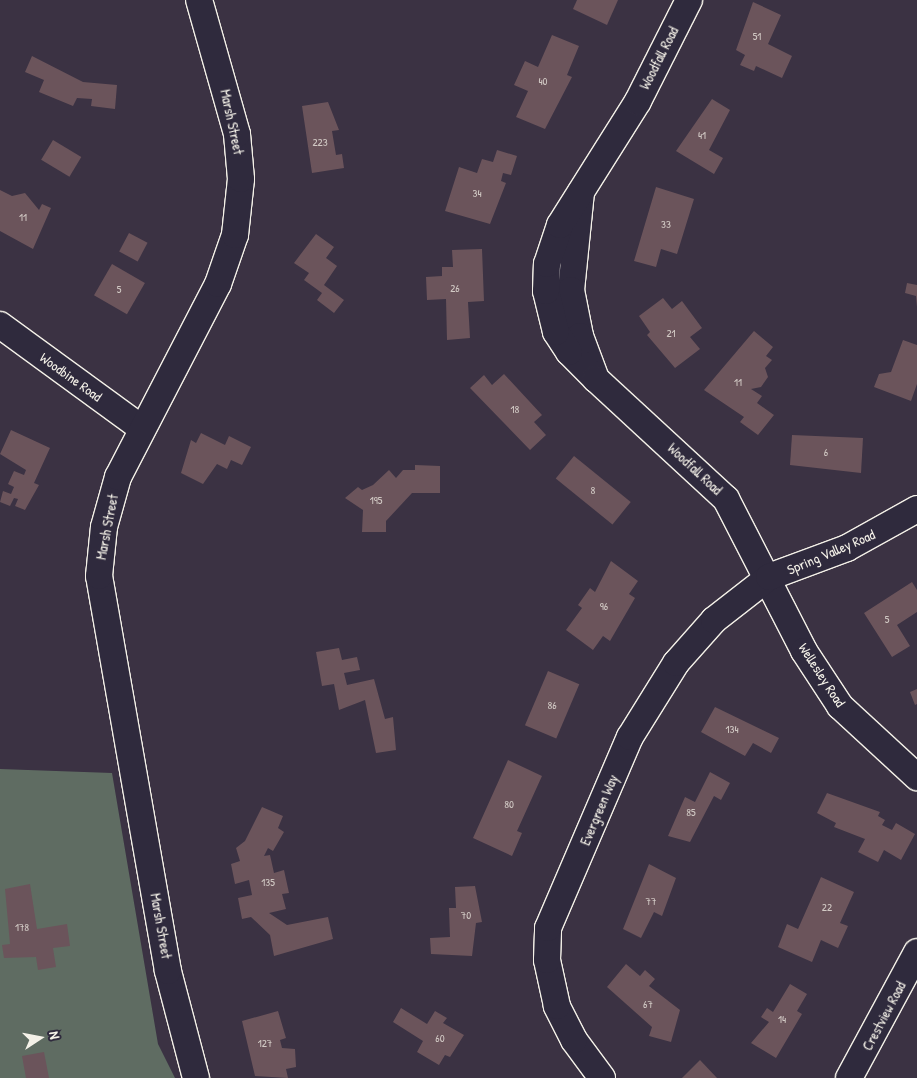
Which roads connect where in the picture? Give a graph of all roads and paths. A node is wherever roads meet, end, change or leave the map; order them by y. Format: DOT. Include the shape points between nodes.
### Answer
graph roads {
  1 [pos="199,0"];
  2 [pos="689,0"];
  3 [pos="0,325"];
  4 [pos="141,428"];
  5 [pos="917,509"];
  6 [pos="769,578"];
  7 [pos="917,777"];
  8 [pos="917,952"];
  9 [pos="196,1078"];
  10 [pos="602,1078"];
  11 [pos="849,1078"];
  1 -- 4 [label="street, Marsh Street" via="237,134 237,216 218,284"];
  2 -- 6 [label="street, Woodfall Road" via="638,101 555,237 546,292 562,342 596,379 716,486 739,517"];
  3 -- 4 [label="street, Woodbine Road"];
  4 -- 9 [label="street, Marsh Street" via="118,477 106,519 100,553 101,599 168,971"];
  5 -- 6 [label="street, Spring Valley Road" via="847,548"];
  6 -- 7 [label="street, Wellesley Road" via="804,651 840,706"];
  6 -- 10 [label="street, Evergreen Way" via="714,620 676,663 630,737 548,928 547,960 557,1006 574,1040"];
  8 -- 11 [label="street, Crestview Road"];
}
